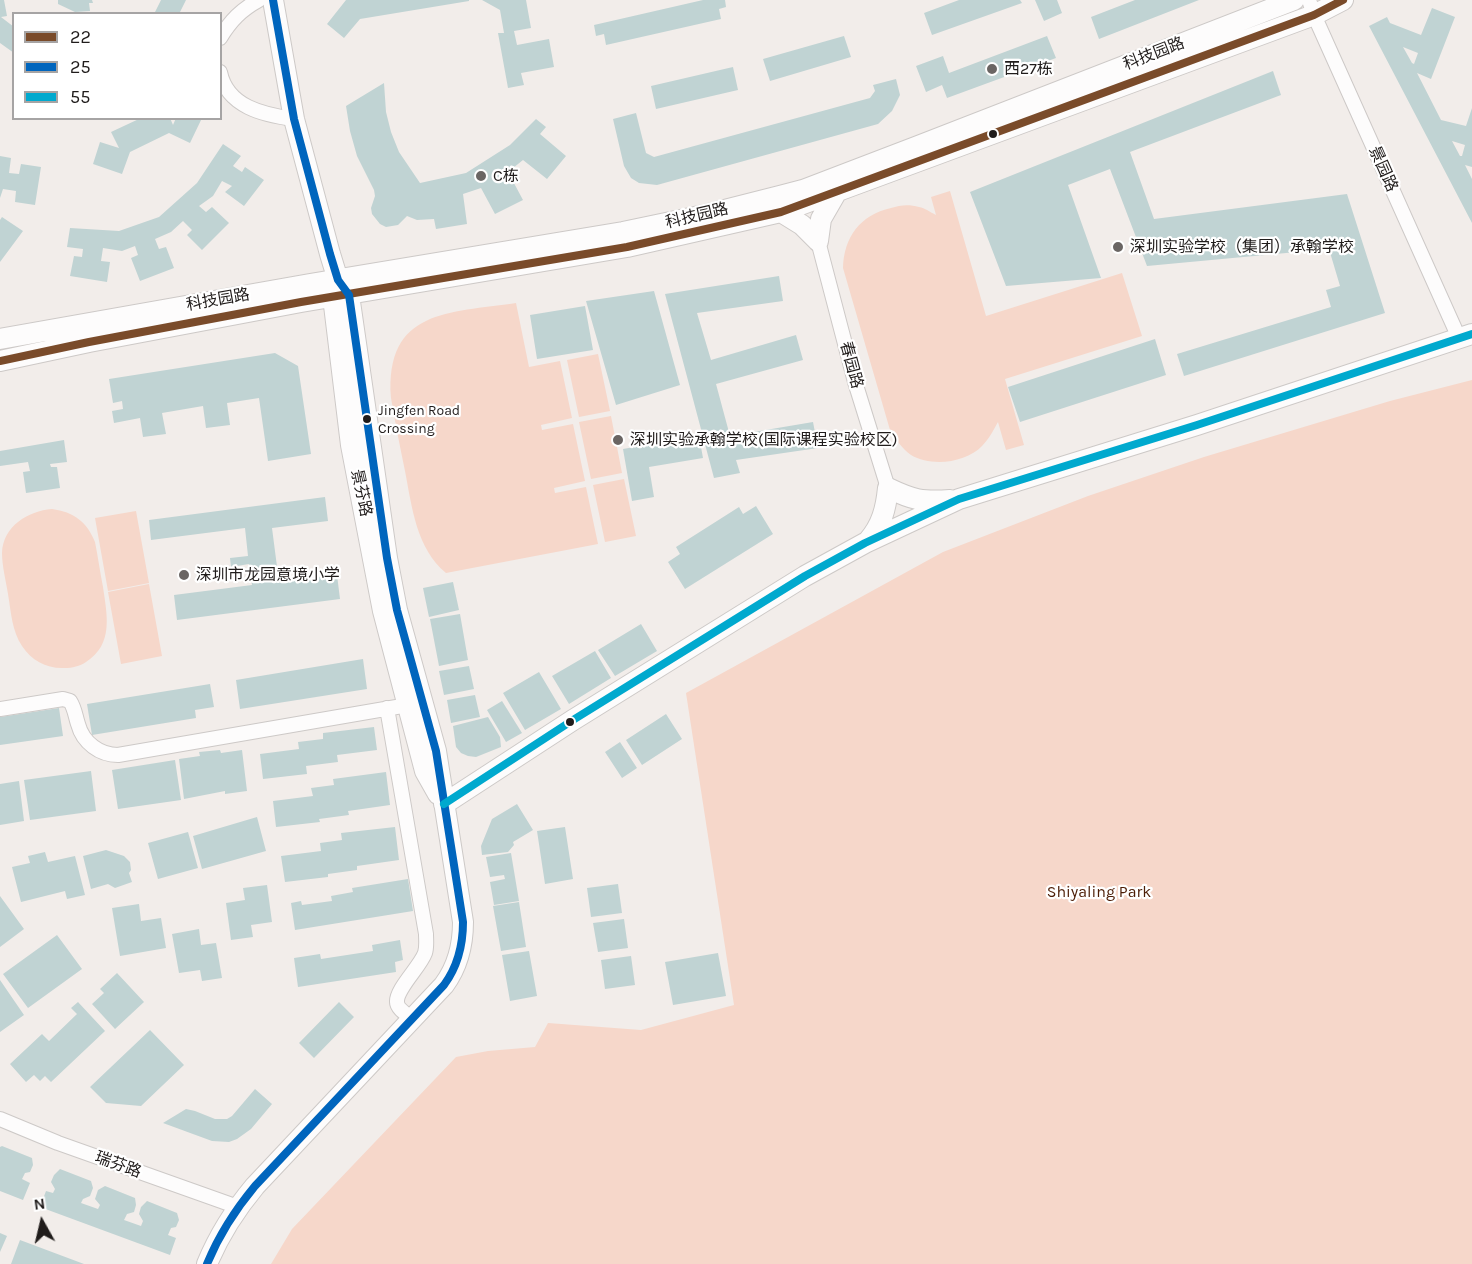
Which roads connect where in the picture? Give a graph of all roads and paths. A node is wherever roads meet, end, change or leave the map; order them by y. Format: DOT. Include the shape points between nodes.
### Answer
graph roads {
  1 [pos="259,0"];
  2 [pos="273,0"];
  3 [pos="1294,0"];
  4 [pos="1343,0"];
  5 [pos="1311,8"];
  6 [pos="222,35"];
  7 [pos="222,78"];
  8 [pos="294,119"];
  9 [pos="836,193"];
  10 [pos="781,212"];
  11 [pos="818,241"];
  12 [pos="340,291"];
  13 [pos="1465,336"];
  14 [pos="0,339"];
  15 [pos="0,361"];
  16 [pos="888,488"];
  17 [pos="959,499"];
  18 [pos="865,543"];
  19 [pos="408,705"];
  20 [pos="387,708"];
  21 [pos="0,709"];
  22 [pos="444,804"];
  23 [pos="412,1019"];
  24 [pos="0,1119"];
  25 [pos="238,1207"];
  26 [pos="207,1264"];
  1 -- 6 [label="street" via="231,20"];
  2 -- 8 [label="street, 景芬路"];
  3 -- 12 [label="street, 科技园路" via="803,190 709,214"];
  4 -- 5 [label="street, 科技园路"];
  5 -- 9 [label="street, 科技园路"];
  5 -- 13 [label="street, 景园路"];
  7 -- 8 [label="street" via="233,96 247,108"];
  8 -- 12 [label="street, 景芬路"];
  9 -- 10 [label="street, 科技园路"];
  9 -- 11 [label="street, 春园路" via="821,219"];
  10 -- 11 [label="street"];
  10 -- 12 [label="street, 科技园路" via="627,246"];
  11 -- 16 [label="street, 春园路"];
  12 -- 14 [label="street, 科技园路"];
  12 -- 15 [label="street, 科技园路"];
  12 -- 19 [label="street, 景芬路" via="351,445 383,611"];
  12 -- 22 [label="street, 景芬路" via="397,610 436,751"];
  13 -- 17 [label="street"];
  16 -- 17 [label="street" via="911,499"];
  16 -- 18 [label="street, 春园路" via="882,521"];
  17 -- 18 [label="street"];
  18 -- 22 [label="street" via="805,576"];
  19 -- 20 [label="street"];
  19 -- 22 [label="street, 景芬路" via="425,771"];
  20 -- 21 [label="street" via="118,755 98,751 87,741 70,701"];
  20 -- 23 [label="street" via="426,934 425,952 397,1001"];
  22 -- 23 [label="street, 景芬路" via="463,922 462,947 444,986"];
  23 -- 25 [label="street, 景芬路"];
  24 -- 25 [label="street, 瑞芬路"];
  25 -- 26 [label="street, 景芬路"];
}
